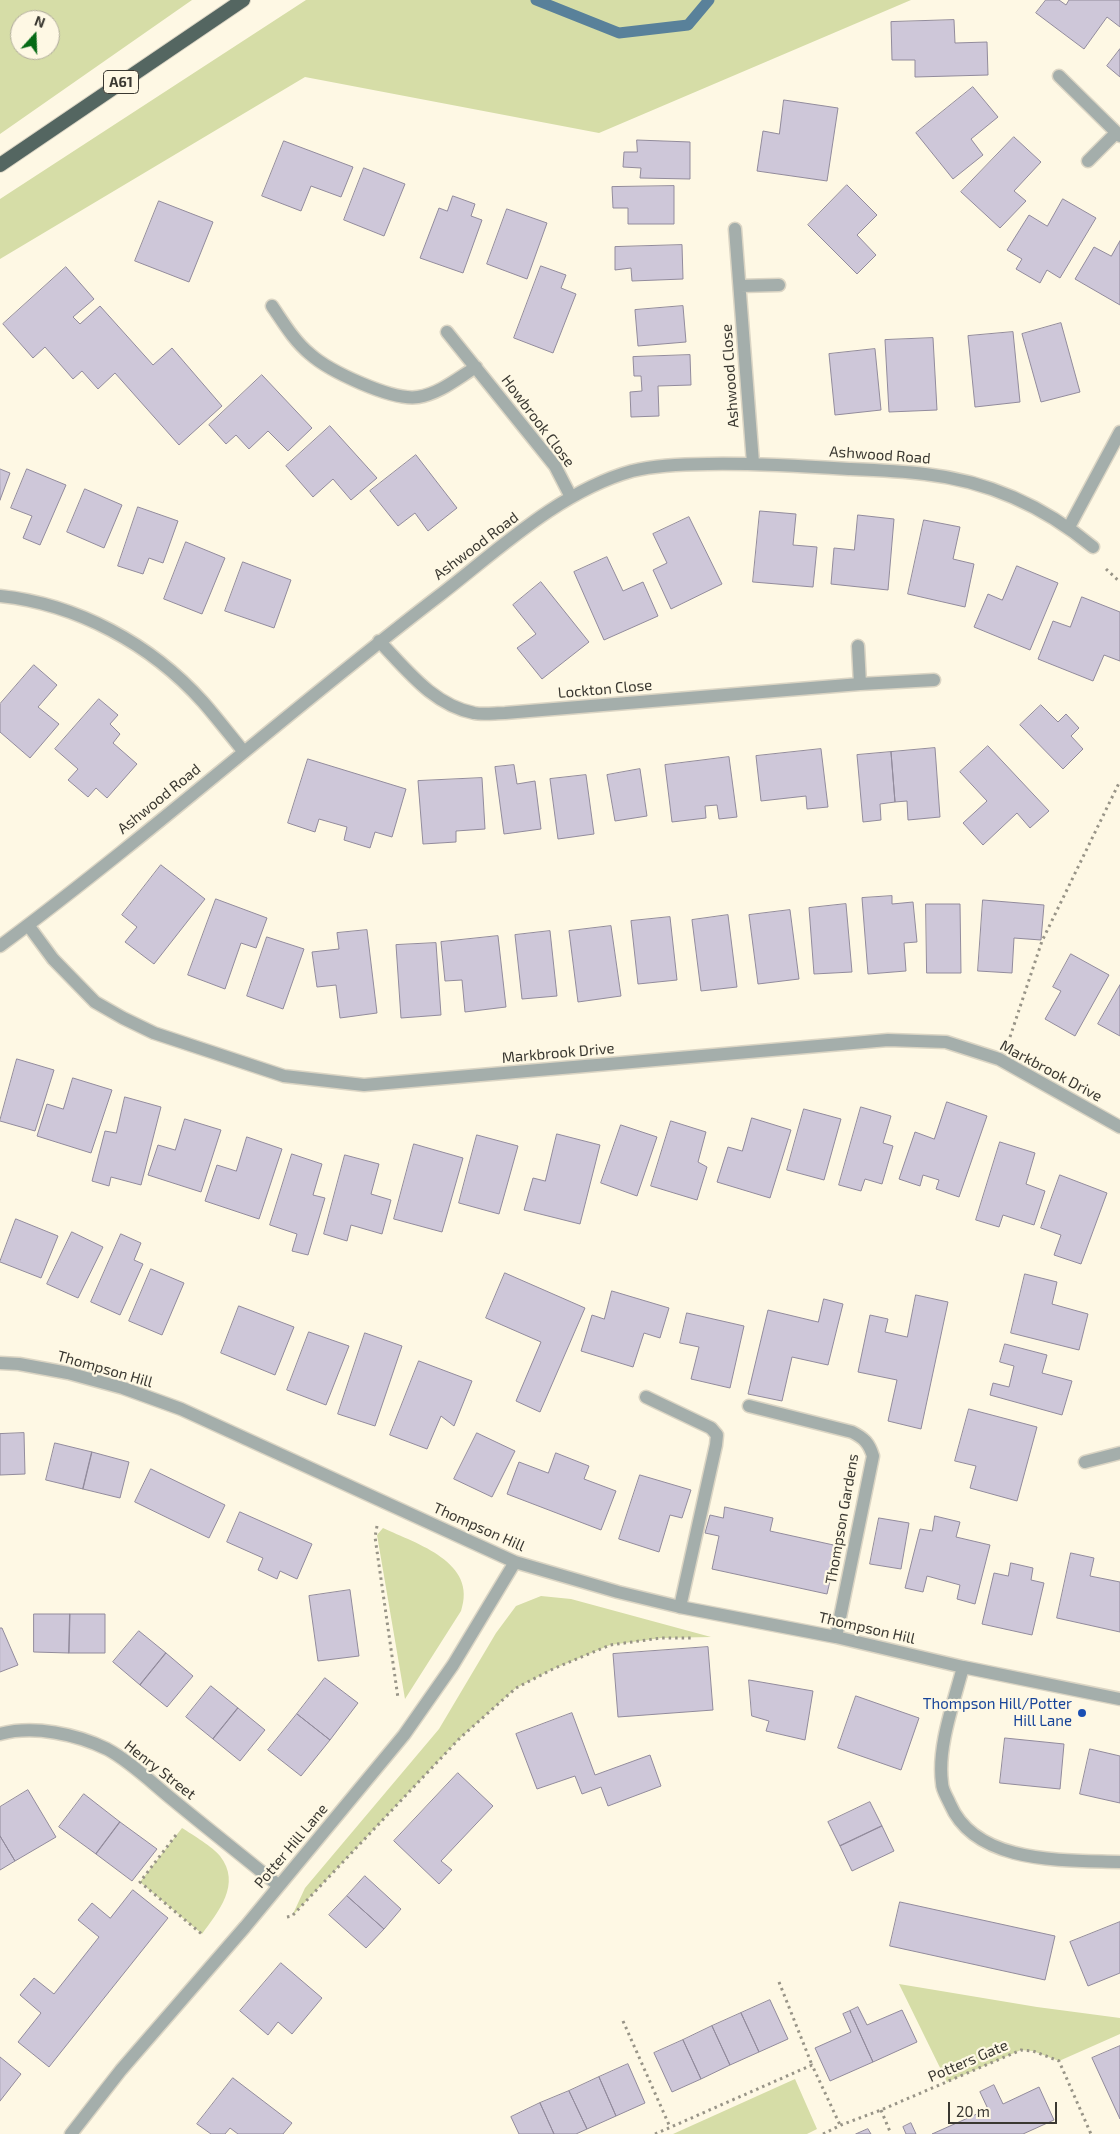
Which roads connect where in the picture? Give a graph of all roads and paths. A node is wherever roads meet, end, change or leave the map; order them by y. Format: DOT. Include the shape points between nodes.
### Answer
graph roads {
  1 [pos="242,0"];
  2 [pos="1059,76"];
  3 [pos="1118,135"];
  4 [pos="1088,161"];
  5 [pos="0,165"];
  6 [pos="736,229"];
  7 [pos="779,285"];
  8 [pos="740,286"];
  9 [pos="272,306"];
  10 [pos="447,332"];
  11 [pos="476,367"];
  12 [pos="1120,432"];
  13 [pos="753,463"];
  14 [pos="571,497"];
  15 [pos="1069,527"];
  16 [pos="1093,547"];
  17 [pos="0,596"];
  18 [pos="379,641"];
  19 [pos="858,646"];
  20 [pos="934,680"];
  21 [pos="860,684"];
  22 [pos="244,752"];
  23 [pos="1120,781"];
  24 [pos="28,925"];
  25 [pos="0,946"];
  26 [pos="999,1060"];
  27 [pos="1120,1127"];
  28 [pos="0,1363"];
  29 [pos="646,1397"];
  30 [pos="749,1406"];
  31 [pos="1120,1452"];
  32 [pos="1085,1462"];
  33 [pos="381,1501"];
  34 [pos="514,1562"];
  35 [pos="680,1607"];
  36 [pos="836,1637"];
  37 [pos="701,1638"];
  38 [pos="963,1667"];
  39 [pos="1120,1699"];
  40 [pos="0,1734"];
  41 [pos="404,1735"];
  42 [pos="192,1815"];
  43 [pos="1120,1862"];
  44 [pos="279,1886"];
  45 [pos="245,1928"];
  46 [pos="224,1952"];
  47 [pos="779,1982"];
  48 [pos="623,2020"];
  49 [pos="812,2065"];
  50 [pos="881,2110"];
  51 [pos="840,2125"];
  52 [pos="670,2127"];
  53 [pos="71,2134"];
  54 [pos="655,2134"];
  55 [pos="823,2134"];
  56 [pos="891,2134"];
  57 [pos="1091,2134"];
  1 -- 5 [label="highway, A61"];
  2 -- 3 [label="street"];
  3 -- 4 [label="street"];
  6 -- 8 [label="street, Ashwood Close"];
  7 -- 8 [label="street"];
  8 -- 13 [label="street, Ashwood Close"];
  9 -- 11 [label="street" via="310,355 354,381 393,394 418,397 439,390"];
  10 -- 11 [label="street, Howbrook Close"];
  11 -- 14 [label="street, Howbrook Close" via="555,466"];
  12 -- 15 [label="street"];
  13 -- 14 [label="street, Ashwood Road" via="667,465 633,471 604,480"];
  13 -- 15 [label="street, Ashwood Road" via="926,474 973,482 1016,497"];
  14 -- 18 [label="street, Ashwood Road" via="528,526"];
  15 -- 16 [label="street, Ashwood Road"];
  17 -- 22 [label="street" via="64,611 112,629 156,658 196,695"];
  18 -- 21 [label="street, Lockton Close" via="425,689 450,705 475,714"];
  18 -- 22 [label="street, Ashwood Road"];
  19 -- 21 [label="street"];
  20 -- 21 [label="street, Lockton Close"];
  22 -- 24 [label="street, Ashwood Road"];
  23 -- 26 [label="path" via="1042,941 1012,1033"];
  24 -- 25 [label="street, Ashwood Road"];
  24 -- 26 [label="street, Markbrook Drive" via="53,959 95,1002 123,1018 154,1033 284,1076 323,1082 405,1083 888,1040 946,1042"];
  26 -- 27 [label="street, Markbrook Drive"];
  28 -- 33 [label="street, Thompson Hill" via="68,1373 181,1409"];
  29 -- 35 [label="street" via="711,1428 717,1435"];
  30 -- 36 [label="street, Thompson Gardens" via="852,1432 870,1446 873,1456"];
  31 -- 32 [label="street"];
  33 -- 34 [label="street, Thompson Hill"];
  33 -- 41 [label="path" via="375,1538"];
  34 -- 35 [label="street, Thompson Hill"];
  34 -- 41 [label="street, Potter Hill Lane" via="453,1665"];
  35 -- 36 [label="street, Thompson Hill"];
  36 -- 38 [label="street, Thompson Hill"];
  37 -- 45 [label="path" via="661,1638 610,1645 516,1688 460,1738 292,1916"];
  38 -- 39 [label="street, Thompson Hill"];
  38 -- 43 [label="street" via="942,1750 942,1784 955,1815 980,1840 1012,1853 1050,1860"];
  40 -- 42 [label="street, Henry Street" via="43,1731 73,1736 107,1749"];
  41 -- 44 [label="street, Potter Hill Lane"];
  42 -- 44 [label="street, Henry Street"];
  42 -- 46 [label="path" via="140,1882"];
  44 -- 45 [label="street, Potter Hill Lane"];
  45 -- 46 [label="street, Potter Hill Lane"];
  46 -- 53 [label="street, Potter Hill Lane" via="121,2070"];
  47 -- 49 [label="path"];
  48 -- 52 [label="path"];
  49 -- 51 [label="path"];
  49 -- 52 [label="path"];
  50 -- 51 [label="path, Potters Gate"];
  50 -- 56 [label="path"];
  50 -- 57 [label="path, Potters Gate" via="1021,2050 1059,2061"];
  51 -- 55 [label="path, Potters Gate"];
  52 -- 54 [label="path"];
}
